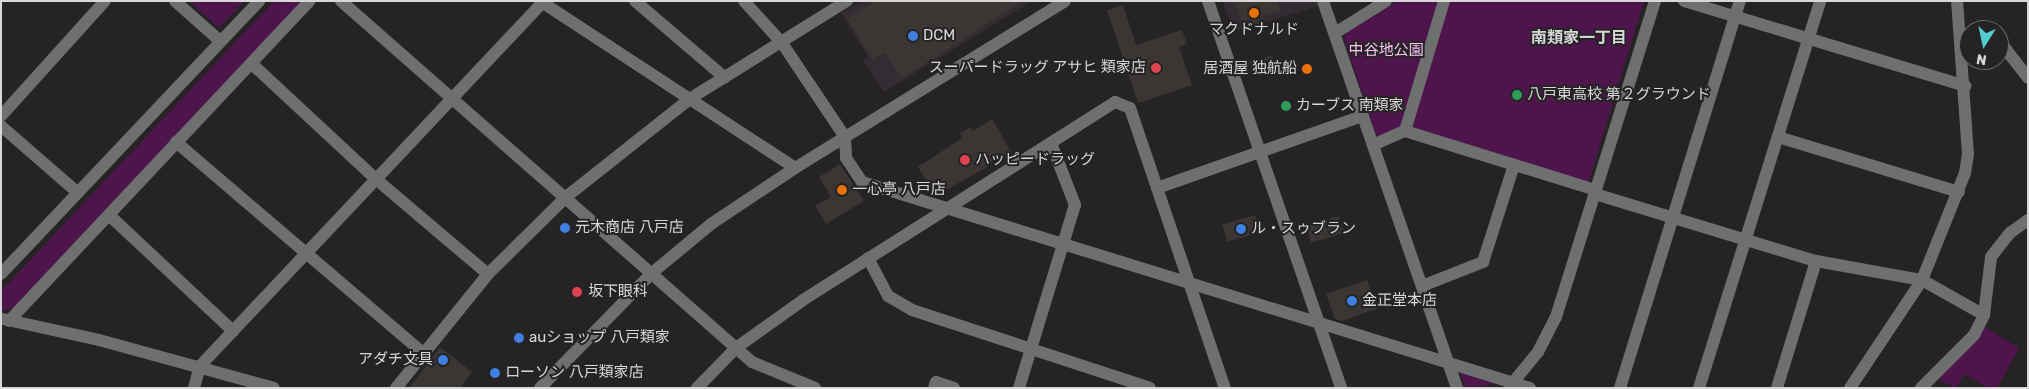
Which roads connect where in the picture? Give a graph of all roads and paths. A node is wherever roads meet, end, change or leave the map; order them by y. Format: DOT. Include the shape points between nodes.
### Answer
graph roads {
  1 [pos="104,1"];
  2 [pos="175,1"];
  3 [pos="259,1"];
  4 [pos="310,1"];
  5 [pos="341,1"];
  6 [pos="636,1"];
  7 [pos="744,1"];
  8 [pos="1065,1"];
  9 [pos="1208,1"];
  10 [pos="1323,1"];
  11 [pos="1386,1"];
  12 [pos="1444,1"];
  13 [pos="1655,1"];
  14 [pos="1684,1"];
  15 [pos="1740,1"];
  16 [pos="1820,1"];
  17 [pos="1957,1"];
  18 [pos="542,2"];
  19 [pos="843,2"];
  20 [pos="1735,17"];
  21 [pos="1334,33"];
  22 [pos="1807,39"];
  23 [pos="220,41"];
  24 [pos="782,44"];
  25 [pos="2009,53"];
  26 [pos="252,64"];
  27 [pos="725,78"];
  28 [pos="2028,78"];
  29 [pos="1964,86"];
  30 [pos="691,98"];
  31 [pos="454,99"];
  32 [pos="1,116"];
  33 [pos="1363,116"];
  34 [pos="1,126"];
  35 [pos="1405,131"];
  36 [pos="1778,136"];
  37 [pos="845,137"];
  38 [pos="176,142"];
  39 [pos="1051,143"];
  40 [pos="1373,145"];
  41 [pos="1260,152"];
  42 [pos="1514,165"];
  43 [pos="795,168"];
  44 [pos="377,180"];
  45 [pos="1157,188"];
  46 [pos="77,192"];
  47 [pos="1596,192"];
  48 [pos="1958,192"];
  49 [pos="566,197"];
  50 [pos="945,208"];
  51 [pos="109,215"];
  52 [pos="1674,217"];
  53 [pos="2028,220"];
  54 [pos="1745,240"];
  55 [pos="1065,246"];
  56 [pos="306,252"];
  57 [pos="868,258"];
  58 [pos="1816,262"];
  59 [pos="652,273"];
  60 [pos="1,274"];
  61 [pos="488,274"];
  62 [pos="1922,280"];
  63 [pos="1187,282"];
  64 [pos="1422,286"];
  65 [pos="1984,315"];
  66 [pos="5,320"];
  67 [pos="1319,322"];
  68 [pos="233,331"];
  69 [pos="736,348"];
  70 [pos="1032,349"];
  71 [pos="422,352"];
  72 [pos="1448,362"];
  73 [pos="200,366"];
  74 [pos="1511,385"];
  75 [pos="194,388"];
  76 [pos="274,388"];
  77 [pos="396,388"];
  78 [pos="540,388"];
  79 [pos="697,388"];
  80 [pos="815,388"];
  81 [pos="934,388"];
  82 [pos="954,388"];
  83 [pos="1019,388"];
  84 [pos="1150,388"];
  85 [pos="1225,388"];
  86 [pos="1341,388"];
  87 [pos="1456,388"];
  88 [pos="1530,388"];
  89 [pos="1620,388"];
  90 [pos="1699,388"];
  91 [pos="1777,388"];
  92 [pos="1850,388"];
  93 [pos="1921,388"];
  1 -- 32 [label="street"];
  2 -- 23 [label="street"];
  3 -- 23 [label="street"];
  4 -- 26 [label="street"];
  5 -- 31 [label="street"];
  6 -- 27 [label="street"];
  7 -- 24 [label="street"];
  8 -- 37 [label="street"];
  9 -- 41 [label="street"];
  10 -- 21 [label="street"];
  11 -- 21 [label="street"];
  12 -- 35 [label="street"];
  13 -- 47 [label="street"];
  14 -- 20 [label="street"];
  15 -- 20 [label="street"];
  16 -- 22 [label="street"];
  17 -- 29 [label="street"];
  18 -- 30 [label="street"];
  18 -- 31 [label="street"];
  19 -- 24 [label="street"];
  20 -- 22 [label="street"];
  20 -- 52 [label="street"];
  21 -- 33 [label="street"];
  22 -- 29 [label="street"];
  22 -- 36 [label="street"];
  23 -- 46 [label="street"];
  24 -- 27 [label="street"];
  24 -- 37 [label="street"];
  25 -- 28 [label="street"];
  26 -- 38 [label="street"];
  26 -- 44 [label="street"];
  27 -- 30 [label="street"];
  29 -- 48 [label="street" via="1968,154"];
  30 -- 43 [label="street"];
  30 -- 49 [label="street"];
  31 -- 44 [label="street"];
  31 -- 49 [label="street"];
  33 -- 40 [label="street"];
  33 -- 41 [label="street"];
  34 -- 46 [label="street"];
  35 -- 40 [label="street"];
  35 -- 42 [label="street"];
  36 -- 48 [label="street"];
  36 -- 54 [label="street"];
  37 -- 43 [label="street"];
  37 -- 50 [label="street" via="846,158 862,182"];
  38 -- 51 [label="street"];
  38 -- 56 [label="street"];
  39 -- 45 [label="street" via="1115,102 1126,104"];
  39 -- 50 [label="street"];
  39 -- 55 [label="street" via="1075,206"];
  40 -- 64 [label="street"];
  41 -- 45 [label="street"];
  41 -- 67 [label="street"];
  42 -- 47 [label="street"];
  42 -- 64 [label="street" via="1483,262"];
  43 -- 59 [label="street" via="711,224"];
  44 -- 56 [label="street"];
  44 -- 61 [label="street"];
  45 -- 63 [label="street"];
  46 -- 60 [label="street"];
  47 -- 52 [label="street"];
  47 -- 74 [label="street" via="1556,317 1538,352"];
  48 -- 62 [label="street"];
  49 -- 59 [label="street"];
  49 -- 61 [label="street"];
  50 -- 55 [label="street"];
  50 -- 57 [label="street"];
  51 -- 66 [label="street"];
  51 -- 68 [label="street"];
  52 -- 54 [label="street"];
  52 -- 89 [label="street"];
  53 -- 65 [label="street" via="2010,233 1991,257"];
  54 -- 58 [label="street"];
  54 -- 90 [label="street"];
  55 -- 63 [label="street"];
  55 -- 70 [label="street"];
  56 -- 68 [label="street"];
  56 -- 71 [label="street"];
  57 -- 69 [label="street"];
  57 -- 70 [label="street" via="888,296 912,310"];
  58 -- 62 [label="street"];
  58 -- 91 [label="street"];
  59 -- 69 [label="street"];
  59 -- 78 [label="street"];
  61 -- 71 [label="street"];
  62 -- 65 [label="street"];
  62 -- 92 [label="street"];
  63 -- 67 [label="street"];
  63 -- 85 [label="street"];
  64 -- 72 [label="street"];
  65 -- 93 [label="street" via="1974,335"];
  66 -- 73 [label="street"];
  67 -- 72 [label="street"];
  67 -- 86 [label="street"];
  68 -- 73 [label="street"];
  69 -- 79 [label="street"];
  69 -- 80 [label="street" via="776,375"];
  70 -- 83 [label="street"];
  70 -- 84 [label="street"];
  71 -- 77 [label="street"];
  72 -- 74 [label="street"];
  72 -- 87 [label="street"];
  73 -- 75 [label="street"];
  73 -- 76 [label="street"];
  74 -- 88 [label="street"];
  81 -- 82 [label="street" via="936,382"];
}
